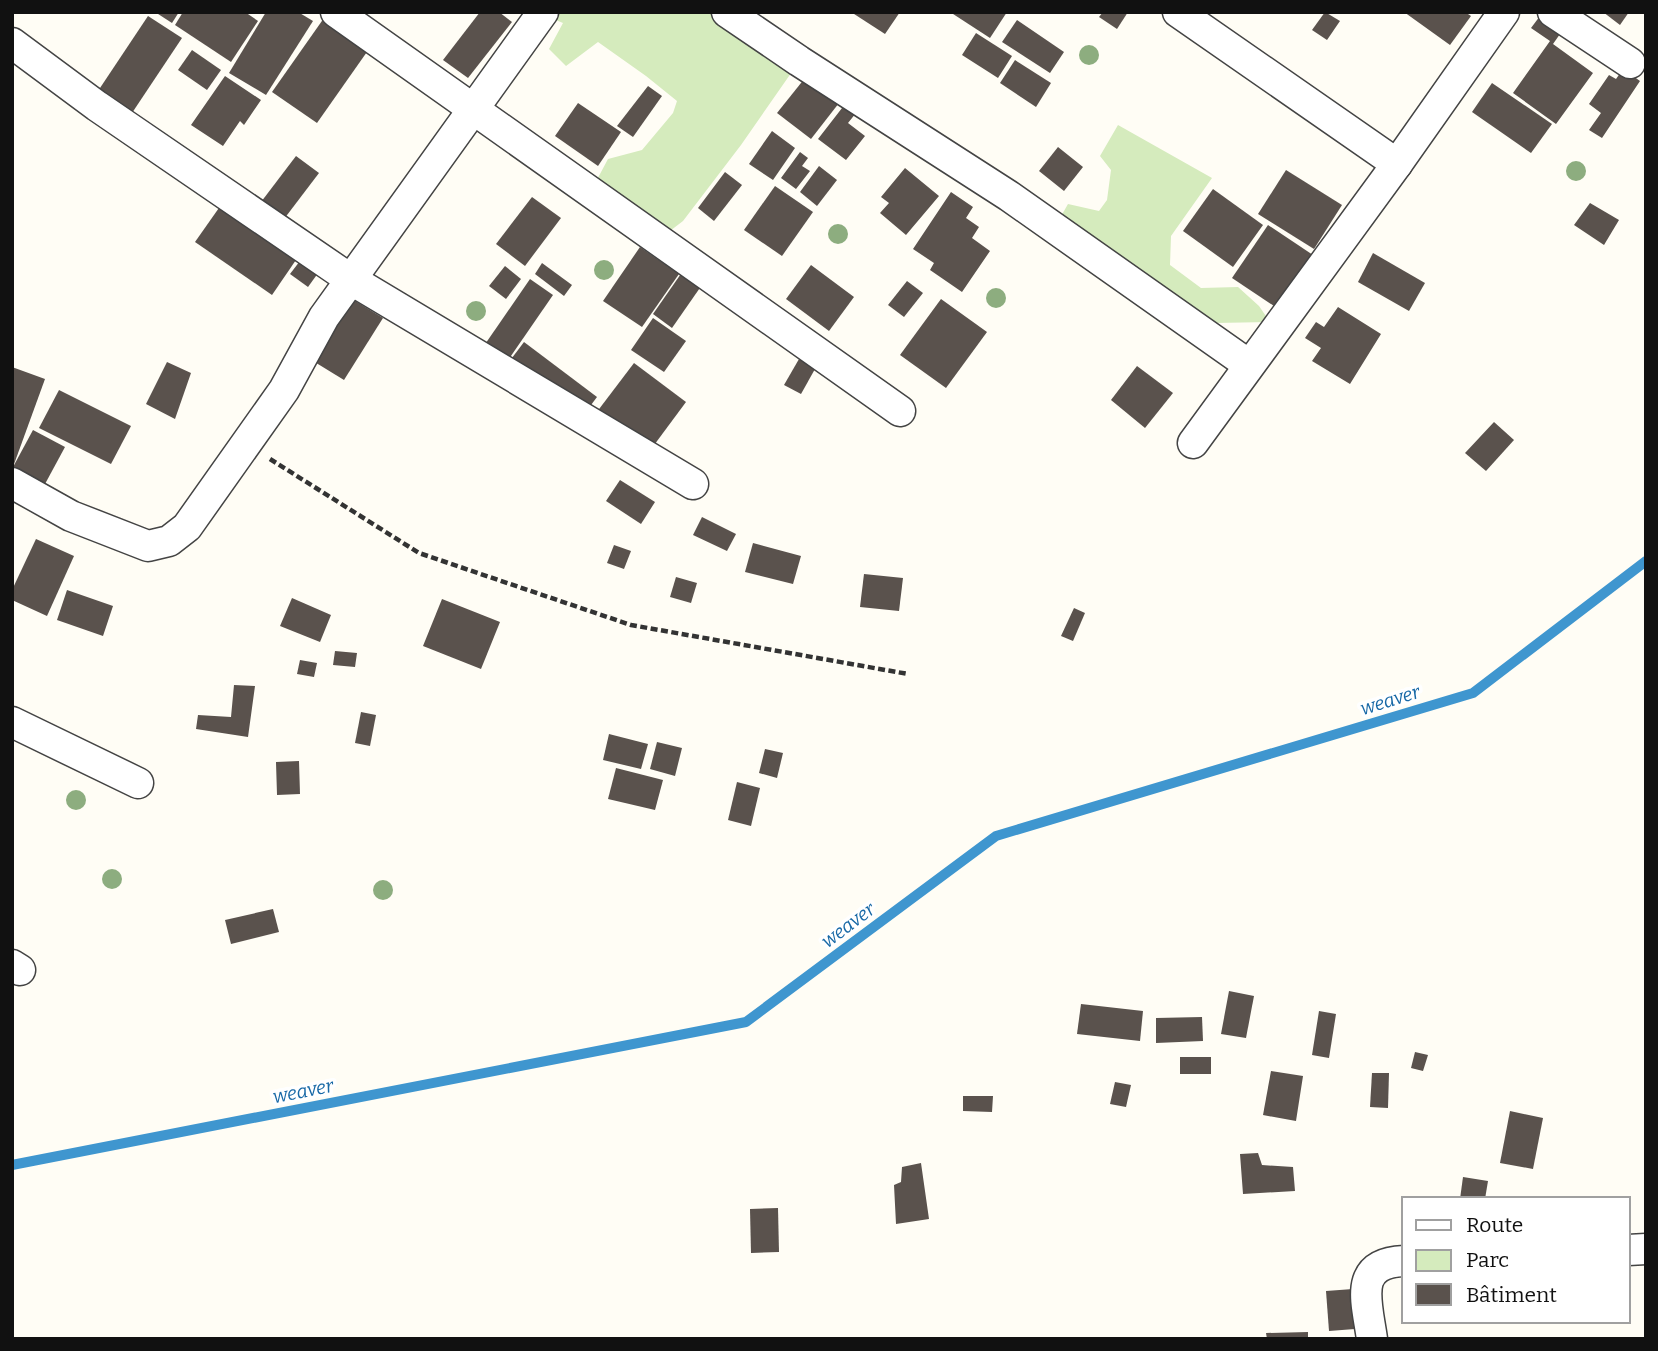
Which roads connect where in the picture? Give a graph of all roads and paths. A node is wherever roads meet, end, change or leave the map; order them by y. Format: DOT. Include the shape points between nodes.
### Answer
graph roads {
  1 [pos="336,12"];
  2 [pos="543,12"];
  3 [pos="727,12"];
  4 [pos="1178,12"];
  5 [pos="1504,12"];
  6 [pos="1553,12"];
  7 [pos="12,43"];
  8 [pos="1630,63"];
  9 [pos="471,109"];
  10 [pos="1397,164"];
  11 [pos="350,279"];
  12 [pos="1249,365"];
  13 [pos="900,411"];
  14 [pos="245,443"];
  15 [pos="1193,443"];
  16 [pos="12,483"];
  17 [pos="693,484"];
  18 [pos="908,674"];
  19 [pos="12,722"];
  20 [pos="138,783"];
  21 [pos="1402,1261"];
  22 [pos="1372,1339"];
  1 -- 9 [label="street"];
  2 -- 9 [label="street"];
  3 -- 12 [label="street" via="1009,196"];
  4 -- 10 [label="street"];
  5 -- 10 [label="street"];
  6 -- 8 [label="street"];
  7 -- 11 [label="street"];
  9 -- 11 [label="street"];
  9 -- 13 [label="street"];
  10 -- 12 [label="street"];
  11 -- 14 [label="street" via="284,390"];
  11 -- 17 [label="street"];
  12 -- 15 [label="street"];
  14 -- 16 [label="street" via="187,527 169,541 148,546 71,516"];
  14 -- 18 [label="path" via="419,553 631,625"];
  19 -- 20 [label="street"];
  21 -- 22 [label="street" via="1376,1267 1369,1274"];
}
